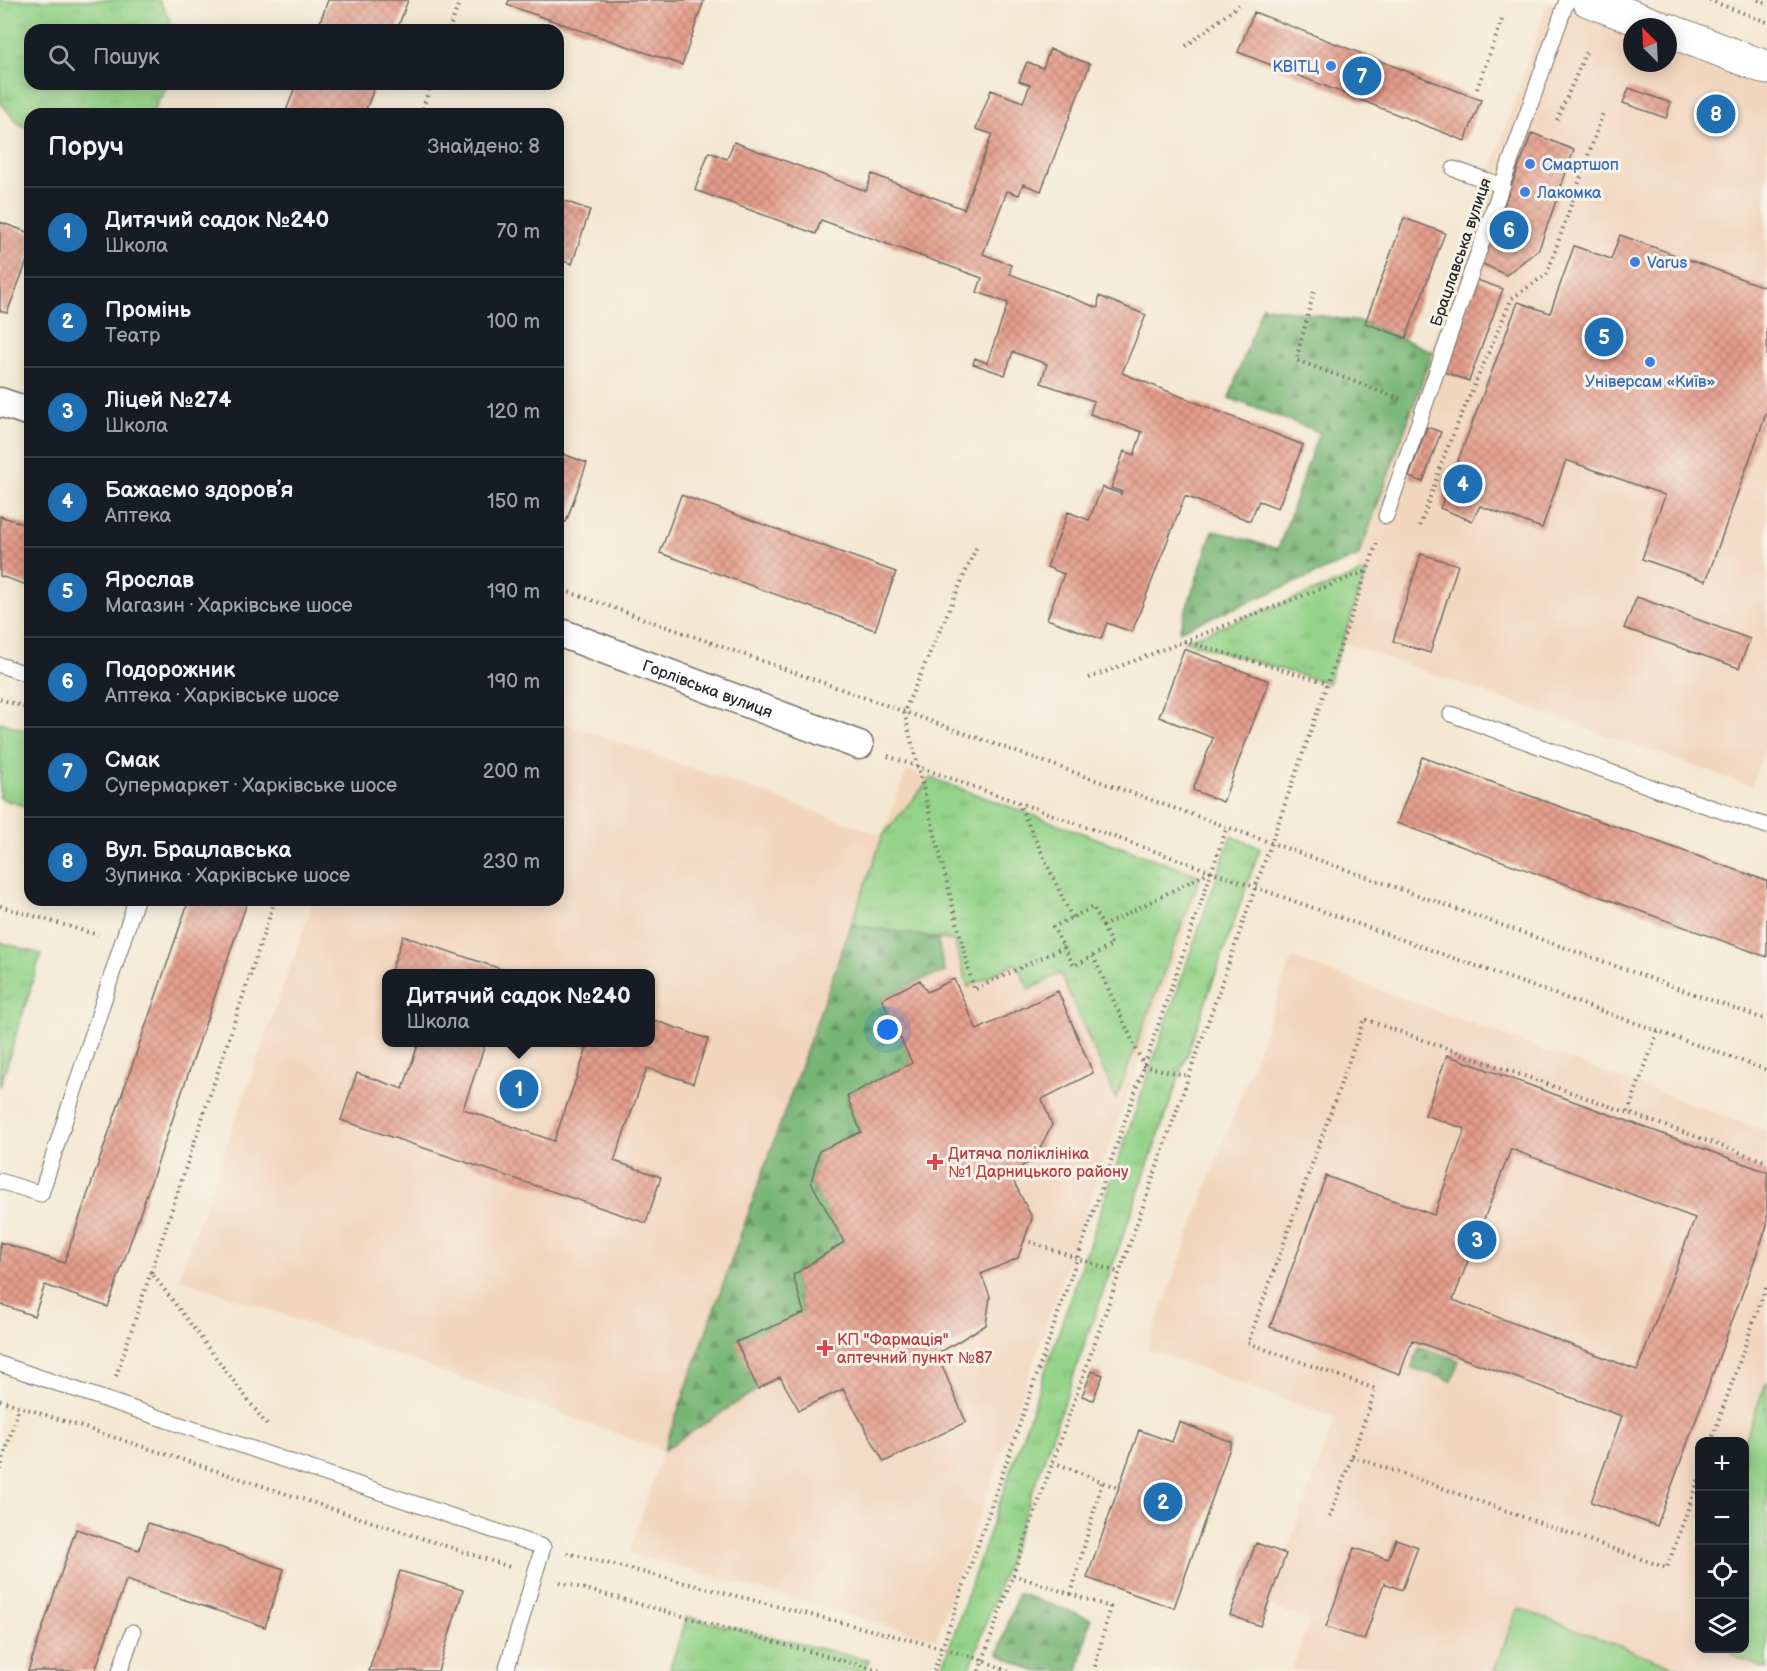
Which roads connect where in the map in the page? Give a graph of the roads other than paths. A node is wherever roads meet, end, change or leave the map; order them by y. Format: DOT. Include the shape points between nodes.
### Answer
graph roads {
  1 [pos="1566,0"];
  2 [pos="1588,0"];
  3 [pos="1635,18"];
  4 [pos="1677,33"];
  5 [pos="1767,68"];
  6 [pos="1454,169"];
  7 [pos="1503,186"];
  8 [pos="0,402"];
  9 [pos="24,410"];
  10 [pos="1386,516"];
  11 [pos="564,634"];
  12 [pos="0,665"];
  13 [pos="24,673"];
  14 [pos="1451,714"];
  15 [pos="859,745"];
  16 [pos="1767,826"];
  17 [pos="134,906"];
  18 [pos="0,1181"];
  19 [pos="0,1364"];
  20 [pos="133,1632"];
  21 [pos="120,1671"];
  22 [pos="506,1671"];
  1 -- 7 [label="lane, Брацлавська вулиця"];
  2 -- 3 [label="main road"];
  4 -- 5 [label="main road"];
  6 -- 7 [label="lane"];
  7 -- 10 [label="lane, Брацлавська вулиця"];
  8 -- 9 [label="street"];
  11 -- 15 [label="street, Горлівська вулиця"];
  12 -- 13 [label="lane"];
  14 -- 16 [label="lane"];
  17 -- 18 [label="lane" via="40,1194"];
  19 -- 22 [label="lane" via="543,1547"];
  20 -- 21 [label="lane"];
}
